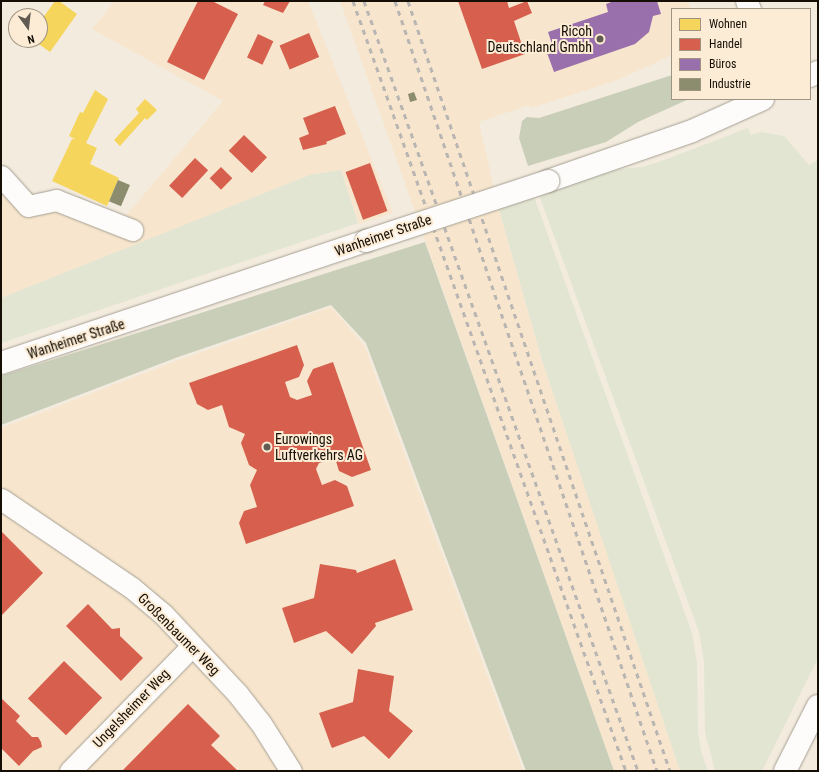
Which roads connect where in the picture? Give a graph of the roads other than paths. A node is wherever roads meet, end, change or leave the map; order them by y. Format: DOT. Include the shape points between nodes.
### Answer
graph roads {
  1 [pos="761,100"];
  2 [pos="1,176"];
  3 [pos="132,230"];
  4 [pos="1,363"];
  5 [pos="1,499"];
  6 [pos="192,646"];
  7 [pos="818,706"];
  8 [pos="70,771"];
  9 [pos="291,771"];
  10 [pos="785,771"];
  1 -- 4 [label="main road, Wanheimer Straße, bridge" via="692,131 548,181"];
  2 -- 3 [label="street" via="28,206 56,200"];
  5 -- 6 [label="street, Großenbaumer Weg" via="132,588 163,614"];
  6 -- 8 [label="street, Ungelsheimer Weg"];
  6 -- 9 [label="street, Großenbaumer Weg" via="237,693 260,722"];
  7 -- 10 [label="main road"];
}
